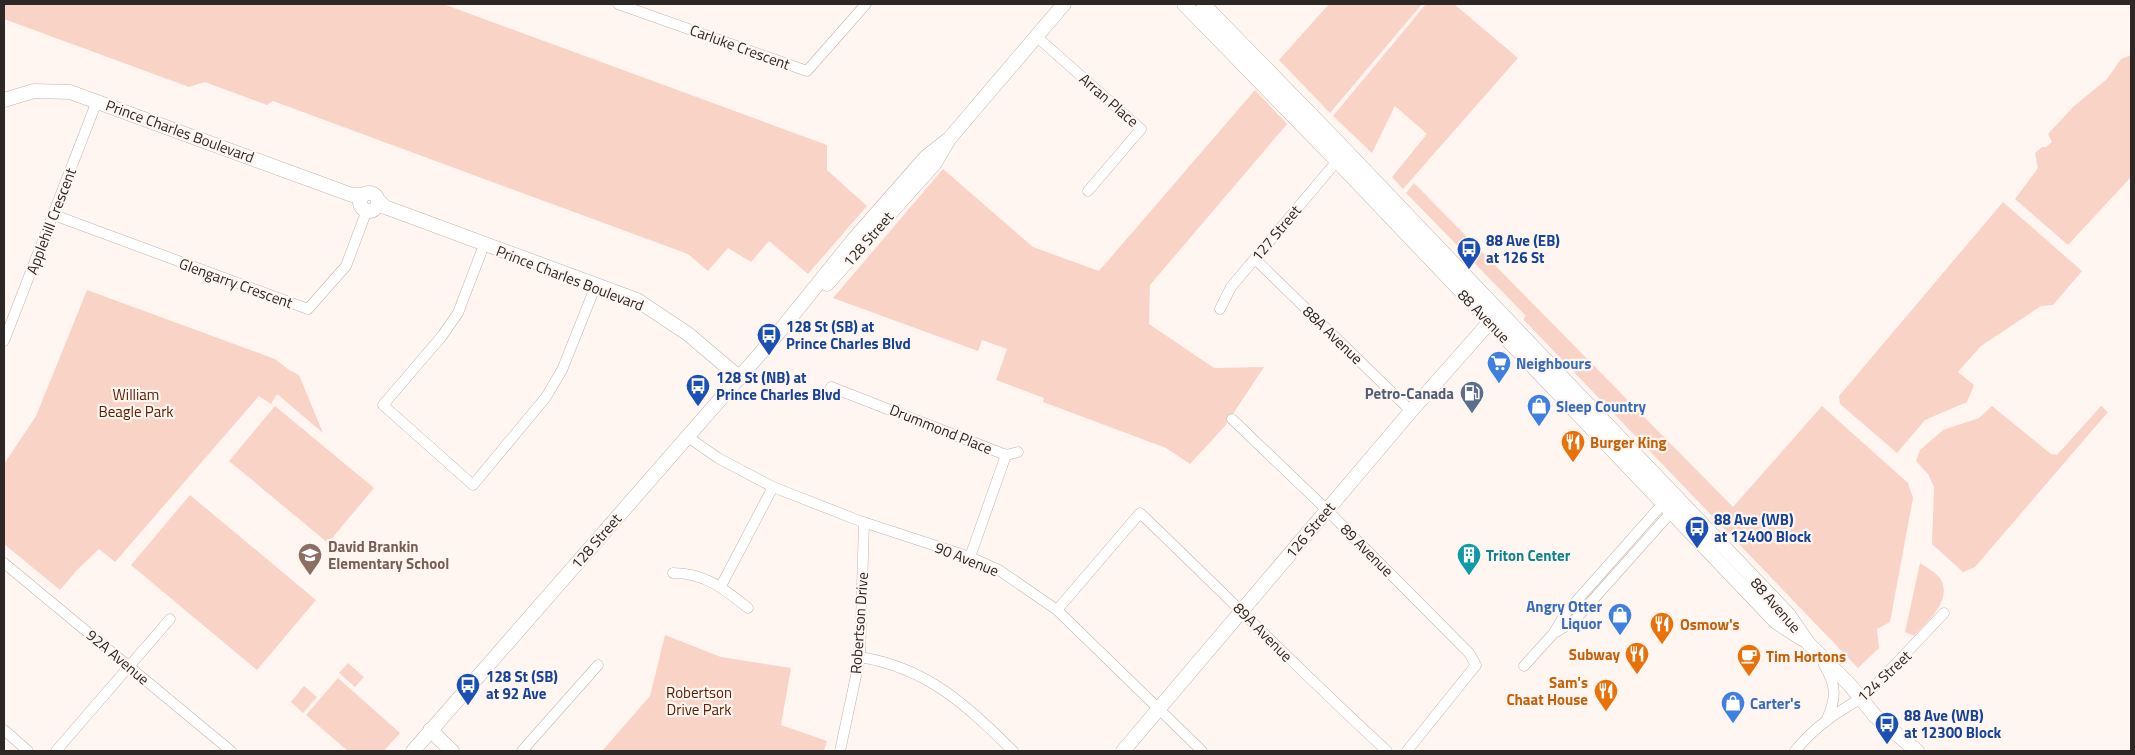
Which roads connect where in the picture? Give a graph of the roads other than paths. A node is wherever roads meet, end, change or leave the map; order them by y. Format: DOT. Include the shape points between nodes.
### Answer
graph roads {
  1 [pos="618,4"];
  2 [pos="866,4"];
  3 [pos="1064,4"];
  4 [pos="1184,4"];
  5 [pos="1203,4"];
  6 [pos="1036,37"];
  7 [pos="4,100"];
  8 [pos="97,101"];
  9 [pos="1337,161"];
  10 [pos="1088,191"];
  11 [pos="369,203"];
  12 [pos="54,215"];
  13 [pos="484,245"];
  14 [pos="1255,259"];
  15 [pos="596,286"];
  16 [pos="1220,309"];
  17 [pos="1494,317"];
  18 [pos="4,341"];
  19 [pos="740,378"];
  20 [pos="831,386"];
  21 [pos="1411,411"];
  22 [pos="1232,419"];
  23 [pos="688,437"];
  24 [pos="1018,452"];
  25 [pos="1006,455"];
  26 [pos="773,487"];
  27 [pos="1672,502"];
  28 [pos="1327,510"];
  29 [pos="864,522"];
  30 [pos="970,557"];
  31 [pos="4,563"];
  32 [pos="673,573"];
  33 [pos="721,586"];
  34 [pos="748,608"];
  35 [pos="1057,610"];
  36 [pos="1242,611"];
  37 [pos="1944,613"];
  38 [pos="170,619"];
  39 [pos="1812,648"];
  40 [pos="860,657"];
  41 [pos="598,665"];
  42 [pos="130,666"];
  43 [pos="1524,666"];
  44 [pos="1861,700"];
  45 [pos="1158,709"];
  46 [pos="1827,720"];
  47 [pos="4,730"];
  48 [pos="430,730"];
  49 [pos="28,751"];
  50 [pos="56,751"];
  51 [pos="231,751"];
  52 [pos="413,751"];
  53 [pos="452,751"];
  54 [pos="522,751"];
  55 [pos="840,751"];
  56 [pos="1013,751"];
  57 [pos="1123,751"];
  58 [pos="1202,751"];
  59 [pos="1387,751"];
  60 [pos="1406,751"];
  61 [pos="1795,751"];
  62 [pos="1917,751"];
  1 -- 2 [label="street, Carluke Crescent" via="807,71"];
  3 -- 6 [label="main road, 128 Street"];
  4 -- 9 [label="main road, 88 Avenue"];
  5 -- 17 [label="main road, 88 Avenue" via="1330,134"];
  6 -- 10 [label="street, Arran Place" via="1141,129"];
  6 -- 19 [label="main road, 128 Street" via="949,139 926,157 874,216"];
  7 -- 8 [label="main road, Prince Charles Boulevard" via="34,92 55,91 70,92"];
  8 -- 11 [label="main road, Prince Charles Boulevard"];
  8 -- 12 [label="street, Applehill Crescent"];
  9 -- 14 [label="street, 127 Street"];
  9 -- 17 [label="main road, 88 Avenue"];
  11 -- 12 [label="street, Glengarry Crescent" via="346,266 308,309"];
  11 -- 13 [label="main road, Prince Charles Boulevard"];
  12 -- 18 [label="street, Applehill Crescent"];
  13 -- 15 [label="main road, Prince Charles Boulevard"];
  13 -- 15 [label="street" via="458,314 383,405 473,485 546,397 562,370"];
  14 -- 16 [label="street, 127 Street" via="1232,287"];
  14 -- 21 [label="street, 88A Avenue"];
  15 -- 19 [label="main road, Prince Charles Boulevard" via="637,300 675,325"];
  17 -- 21 [label="main road, 126 Street"];
  17 -- 27 [label="main road, 88 Avenue"];
  19 -- 23 [label="main road, 128 Street"];
  20 -- 25 [label="street, Drummond Place"];
  21 -- 28 [label="main road, 126 Street"];
  22 -- 28 [label="street, 89 Avenue"];
  23 -- 26 [label="street, 90 Avenue" via="718,458"];
  23 -- 48 [label="main road, 128 Street"];
  24 -- 25 [label="street"];
  25 -- 30 [label="street, Drummond Place"];
  26 -- 29 [label="street, 90 Avenue"];
  26 -- 33 [label="street"];
  27 -- 39 [label="main road, 88 Avenue" via="1788,614"];
  27 -- 43 [label="street" via="1574,621 1553,634"];
  28 -- 36 [label="main road, 126 Street"];
  28 -- 60 [label="street, 89 Avenue" via="1469,653 1476,665"];
  29 -- 30 [label="street, 90 Avenue"];
  29 -- 40 [label="street, Robertson Drive"];
  30 -- 35 [label="street, 90 Avenue" via="999,570"];
  31 -- 42 [label="street, 92A Avenue"];
  32 -- 33 [label="street" via="690,573"];
  33 -- 34 [label="street"];
  35 -- 36 [label="street, 89A Avenue" via="1140,513"];
  35 -- 45 [label="street, 90 Avenue"];
  36 -- 45 [label="main road, 126 Street"];
  36 -- 59 [label="street, 89A Avenue"];
  37 -- 44 [label="street, 124 Street"];
  38 -- 42 [label="street"];
  39 -- 44 [label="main road, 88 Avenue"];
  39 -- 46 [label="street" via="1834,681 1834,698"];
  40 -- 55 [label="street, Robertson Drive"];
  40 -- 56 [label="street" via="902,668 942,688 965,705"];
  41 -- 54 [label="street"];
  42 -- 50 [label="street"];
  42 -- 51 [label="street, 92A Avenue"];
  44 -- 46 [label="street, 124 Street"];
  44 -- 62 [label="main road, 88 Avenue"];
  45 -- 57 [label="main road, 126 Street"];
  45 -- 58 [label="street, 90 Avenue"];
  46 -- 61 [label="street, 124 Street"];
  47 -- 49 [label="street"];
  48 -- 52 [label="main road, 128 Street"];
  48 -- 53 [label="main road"];
}
